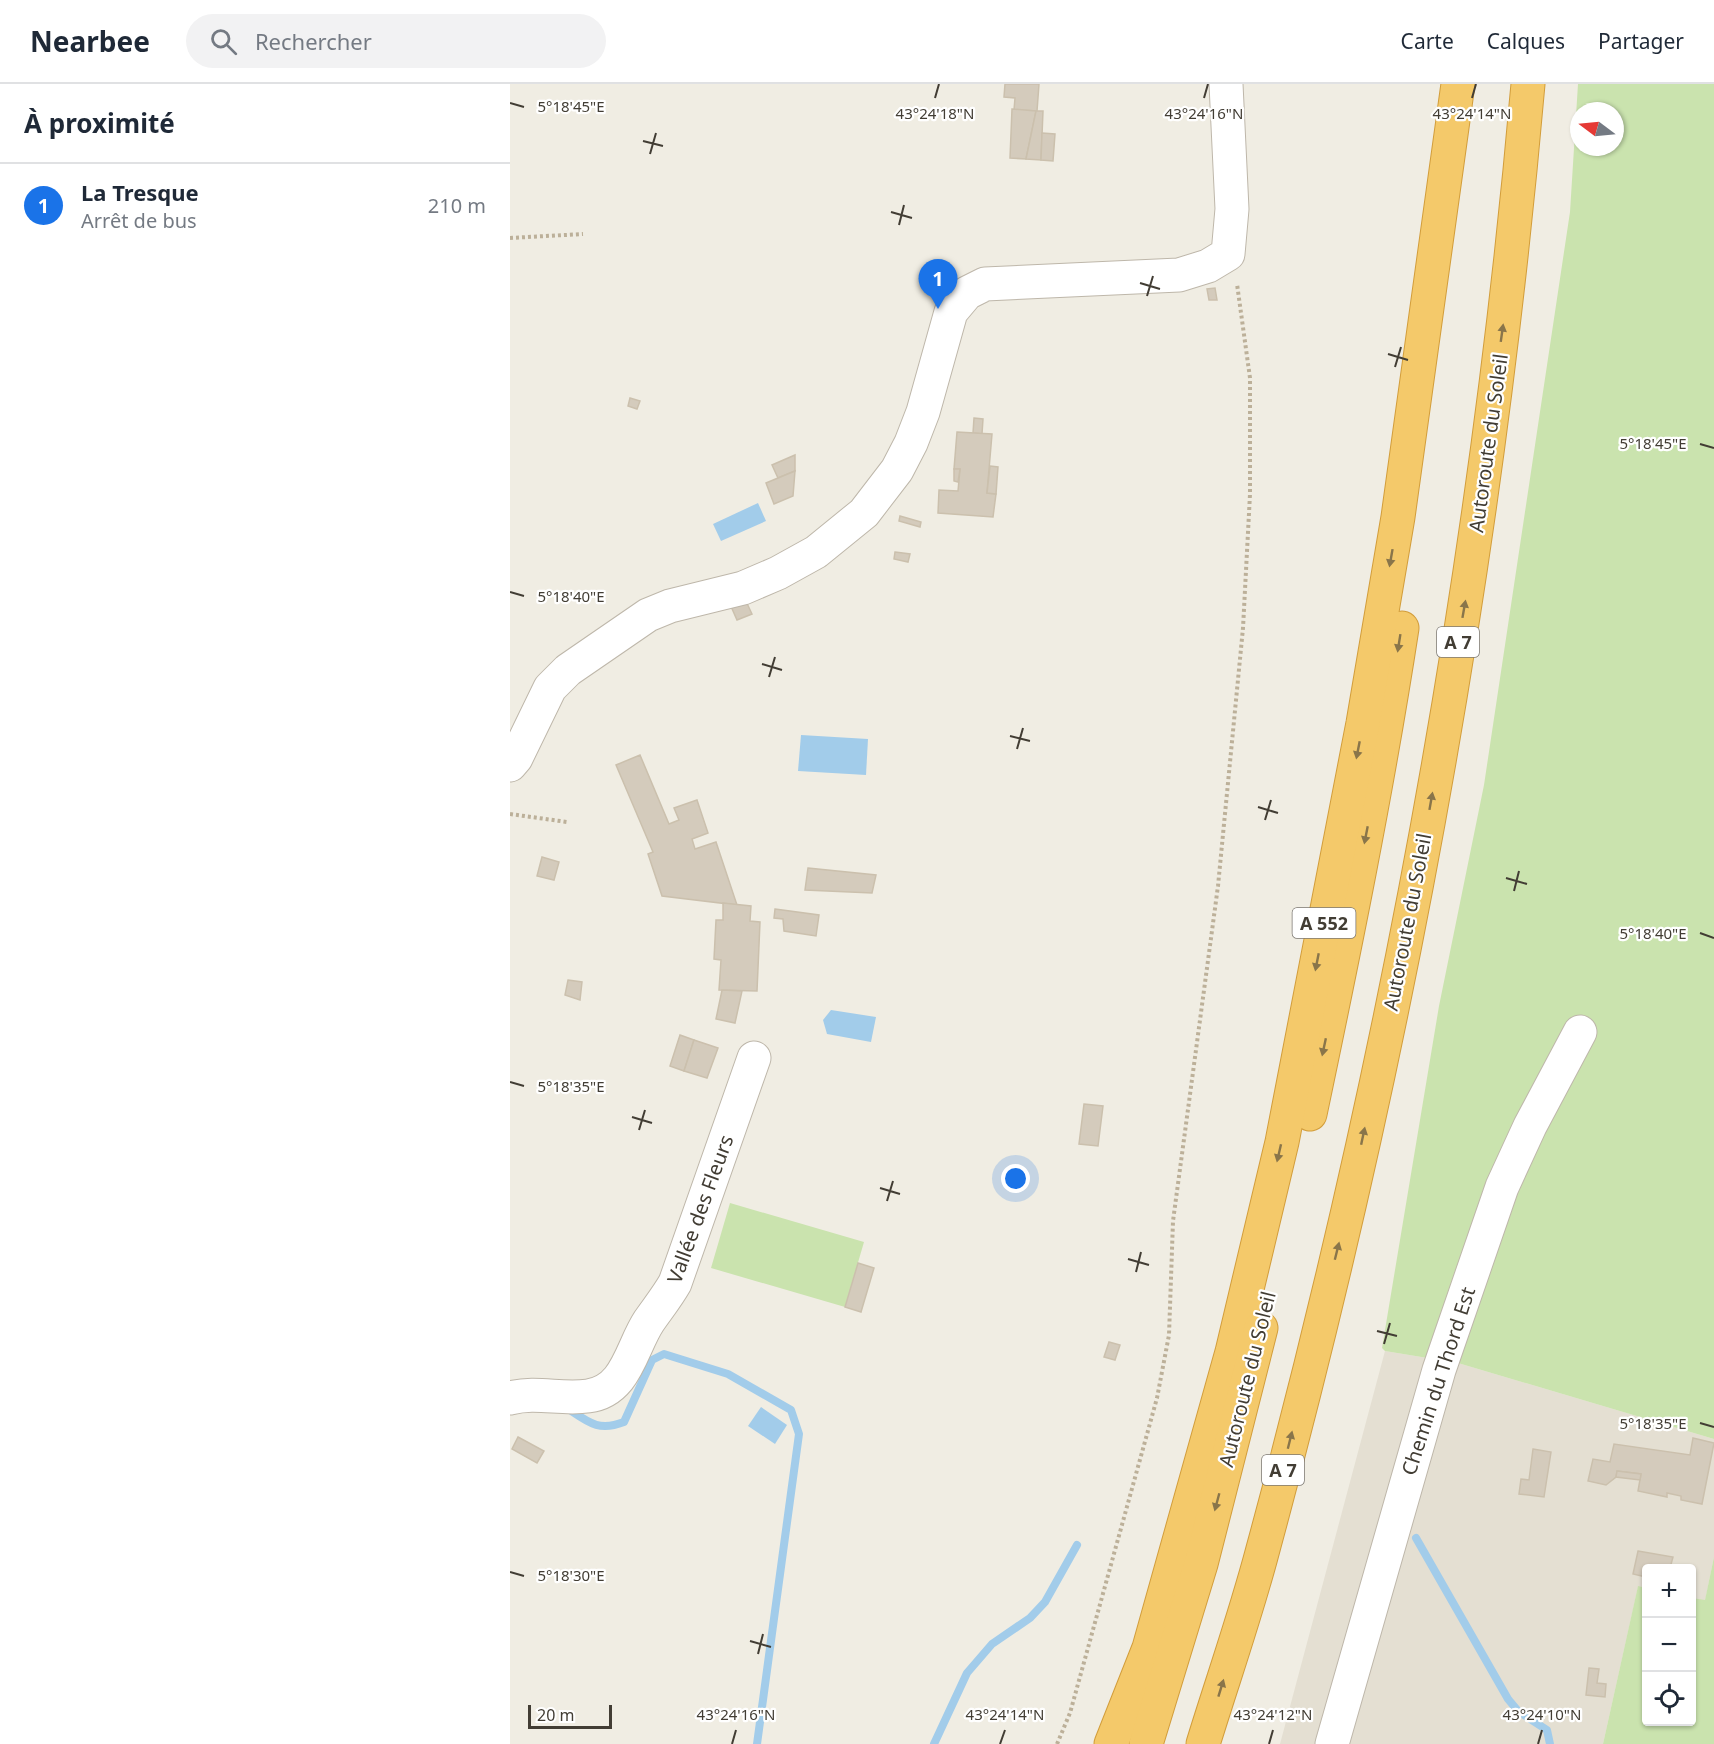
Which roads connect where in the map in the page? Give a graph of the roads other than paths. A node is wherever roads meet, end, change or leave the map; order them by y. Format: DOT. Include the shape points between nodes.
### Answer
graph roads {
  1 [pos="1226,84"];
  2 [pos="1458,84"];
  3 [pos="1464,84"];
  4 [pos="1528,84"];
  5 [pos="510,765"];
  6 [pos="1580,1032"];
  7 [pos="754,1059"];
  8 [pos="510,1398"];
  9 [pos="1111,1744"];
  10 [pos="1146,1744"];
  11 [pos="1203,1744"];
  12 [pos="1332,1744"];
  1 -- 5 [label="street" via="1232,209 1228,254 1208,266 1179,275 986,284 968,293 946,323 911,443 897,470 864,513 816,552 778,573 743,588 648,615 568,670 550,688"];
  2 -- 9 [label="highway, A 552, one-way" via="1398,517 1363,723 1282,1142 1232,1352 1149,1648"];
  3 -- 10 [label="highway, Autoroute du Soleil, one-way" via="1446,313 1418,522 1386,730 1348,936 1254,1356 1200,1564"];
  11 -- 4 [label="highway, Autoroute du Soleil / A 7, one-way" via="1263,1551 1352,1194 1423,851 1473,552 1515,240"];
  6 -- 12 [label="street, Chemin du Thord Est" via="1502,1187 1439,1370"];
  7 -- 8 [label="street, Vallée des Fleurs" via="675,1283 649,1321 625,1371 607,1389 592,1396 539,1394"];
}
